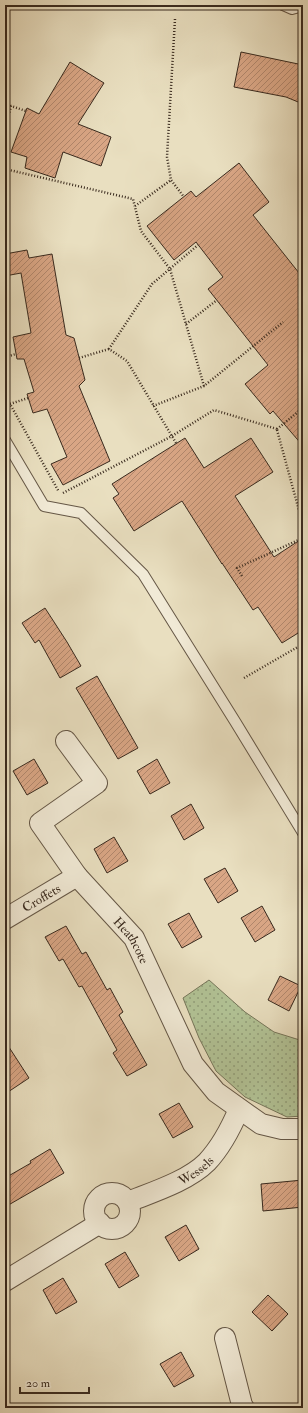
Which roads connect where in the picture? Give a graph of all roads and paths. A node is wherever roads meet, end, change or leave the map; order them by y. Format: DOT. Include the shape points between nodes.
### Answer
graph roads {
  1 [pos="283,5"];
  2 [pos="303,6"];
  3 [pos="175,18"];
  4 [pos="26,111"];
  5 [pos="5,130"];
  6 [pos="5,169"];
  7 [pos="171,180"];
  8 [pos="184,197"];
  9 [pos="135,206"];
  10 [pos="198,245"];
  11 [pos="170,268"];
  12 [pos="217,300"];
  13 [pos="283,322"];
  14 [pos="186,324"];
  15 [pos="109,349"];
  16 [pos="16,354"];
  17 [pos="5,357"];
  18 [pos="79,358"];
  19 [pos="204,386"];
  20 [pos="5,395"];
  21 [pos="28,398"];
  22 [pos="10,404"];
  23 [pos="154,406"];
  24 [pos="303,408"];
  25 [pos="277,429"];
  26 [pos="172,436"];
  27 [pos="5,440"];
  28 [pos="176,443"];
  29 [pos="60,494"];
  30 [pos="81,513"];
  31 [pos="303,525"];
  32 [pos="303,538"];
  33 [pos="242,576"];
  34 [pos="303,644"];
  35 [pos="244,678"];
  36 [pos="66,741"];
  37 [pos="303,833"];
  38 [pos="77,876"];
  39 [pos="5,919"];
  40 [pos="240,1110"];
  41 [pos="303,1129"];
  42 [pos="128,1202"];
  43 [pos="100,1224"];
  44 [pos="5,1281"];
  45 [pos="225,1338"];
  46 [pos="244,1408"];
  1 -- 2 [label="lane" via="292,9"];
  3 -- 7 [label="path" via="167,157"];
  4 -- 5 [label="path" via="11,106"];
  6 -- 9 [label="path" via="133,199"];
  7 -- 8 [label="path"];
  7 -- 9 [label="path"];
  9 -- 11 [label="path" via="141,231"];
  10 -- 11 [label="path"];
  11 -- 14 [label="path"];
  11 -- 15 [label="path" via="152,284"];
  12 -- 14 [label="path"];
  13 -- 19 [label="path"];
  14 -- 19 [label="path"];
  15 -- 18 [label="path"];
  15 -- 23 [label="path" via="127,361"];
  16 -- 17 [label="path"];
  19 -- 23 [label="path"];
  20 -- 22 [label="path"];
  21 -- 22 [label="path"];
  22 -- 29 [label="path"];
  23 -- 26 [label="path"];
  24 -- 25 [label="path"];
  25 -- 26 [label="path" via="214,410"];
  25 -- 31 [label="path"];
  26 -- 28 [label="path"];
  26 -- 29 [label="path"];
  27 -- 30 [label="lane" via="44,506"];
  29 -- 30 [label="path"];
  30 -- 37 [label="lane" via="143,574"];
  32 -- 33 [label="path" via="237,568"];
  34 -- 35 [label="path"];
  36 -- 38 [label="street, Heathcote" via="97,783 40,823"];
  38 -- 39 [label="street, Croffets"];
  38 -- 40 [label="street, Heathcote" via="134,938 193,1064 216,1092"];
  40 -- 41 [label="street, Heathcote" via="261,1124 282,1129"];
  40 -- 42 [label="street, Wessels" via="221,1144 206,1162 186,1177"];
  42 -- 43 [label="street" via="130,1214 120,1227 110,1228"];
  42 -- 43 [label="street" via="119,1194 102,1196 95,1206 96,1218"];
  43 -- 44 [label="street"];
  45 -- 46 [label="street"];
}
